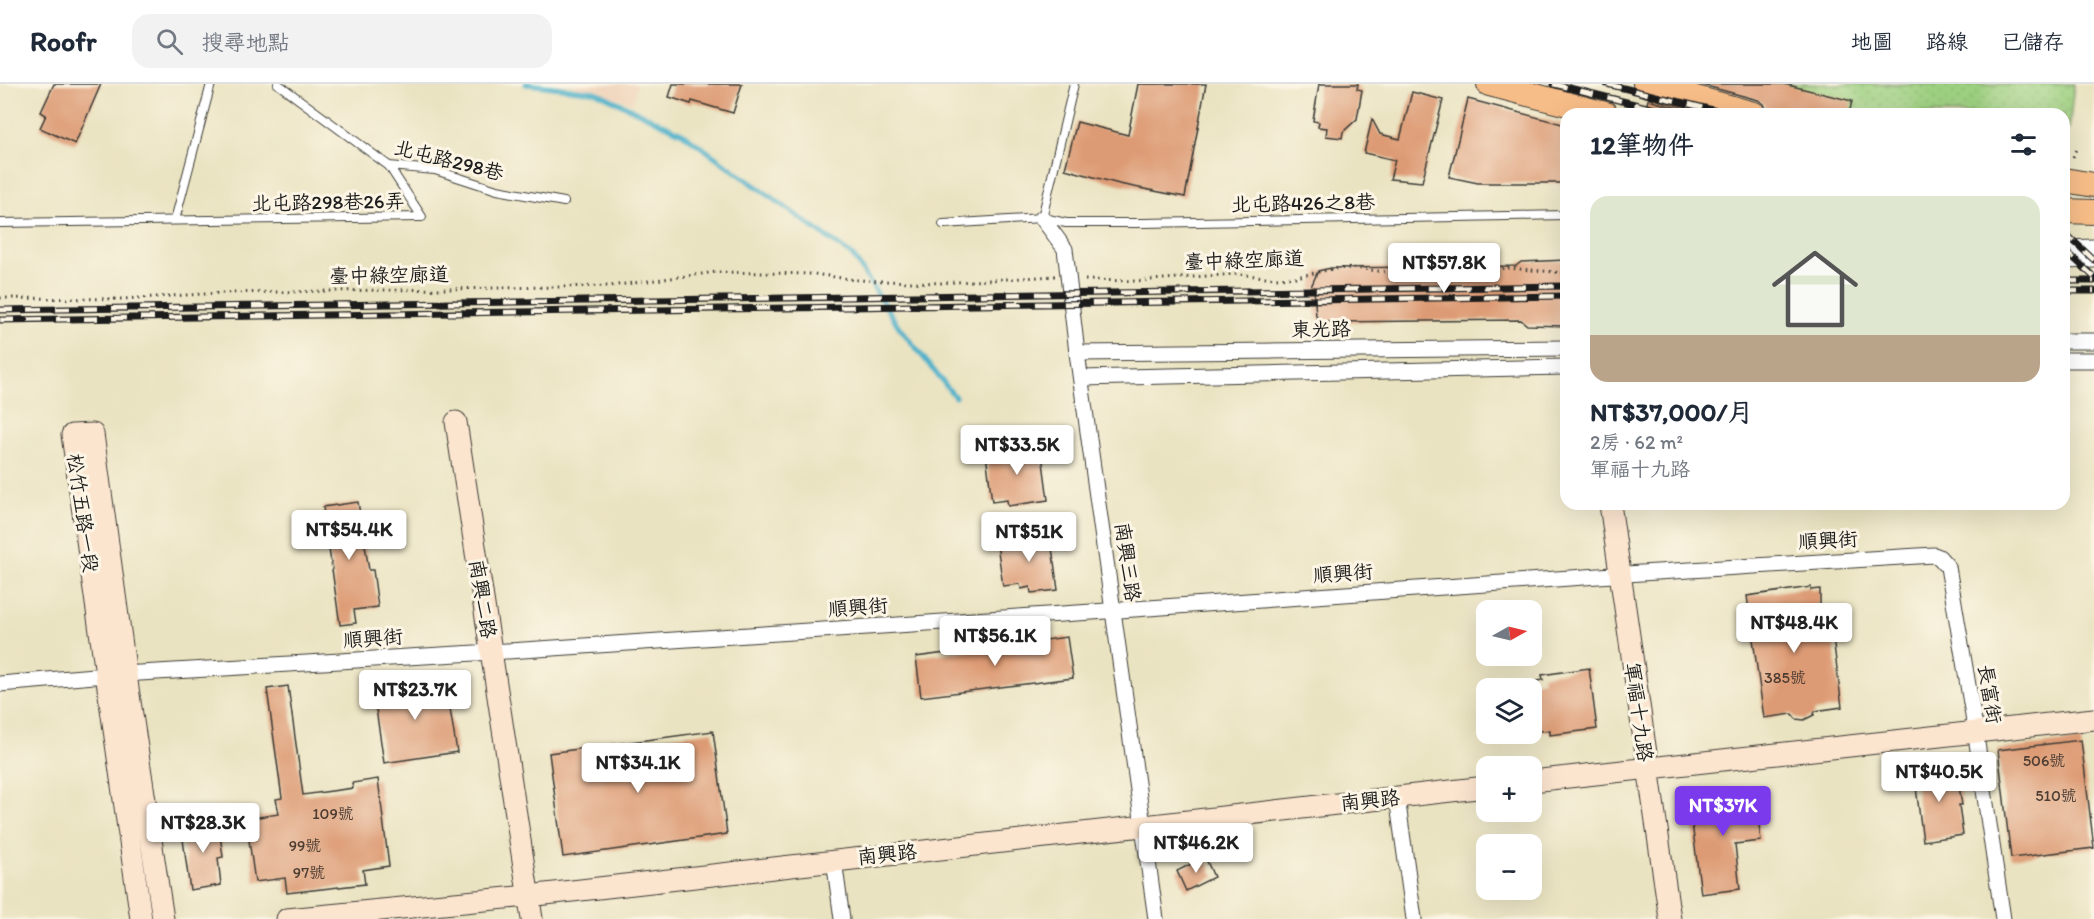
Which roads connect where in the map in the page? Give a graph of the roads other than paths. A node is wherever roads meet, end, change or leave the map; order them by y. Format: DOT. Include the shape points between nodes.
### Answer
graph roads {
  1 [pos="211,84"];
  2 [pos="278,84"];
  3 [pos="1074,84"];
  4 [pos="1489,84"];
  5 [pos="1651,85"];
  6 [pos="1583,108"];
  7 [pos="1733,108"];
  8 [pos="389,166"];
  9 [pos="2070,181"];
  10 [pos="2094,185"];
  11 [pos="564,202"];
  12 [pos="2070,211"];
  13 [pos="2094,212"];
  14 [pos="1560,215"];
  15 [pos="1042,218"];
  16 [pos="175,220"];
  17 [pos="0,223"];
  18 [pos="943,224"];
  19 [pos="2094,247"];
  20 [pos="2070,248"];
  21 [pos="2094,260"];
  22 [pos="2070,261"];
  23 [pos="2070,341"];
  24 [pos="2094,341"];
  25 [pos="1560,348"];
  26 [pos="1077,353"];
  27 [pos="2070,360"];
  28 [pos="2094,360"];
  29 [pos="1560,367"];
  30 [pos="1081,378"];
  31 [pos="456,422"];
  32 [pos="1611,510"];
  33 [pos="1934,555"];
  34 [pos="1619,574"];
  35 [pos="1113,610"];
  36 [pos="492,652"];
  37 [pos="116,675"];
  38 [pos="0,684"];
  39 [pos="2094,719"];
  40 [pos="1975,733"];
  41 [pos="1647,769"];
  42 [pos="1542,781"];
  43 [pos="1476,788"];
  44 [pos="1397,797"];
  45 [pos="1143,826"];
  46 [pos="834,860"];
  47 [pos="528,896"];
  48 [pos="141,919"];
  49 [pos="163,919"];
  50 [pos="287,919"];
  51 [pos="532,919"];
  52 [pos="842,919"];
  53 [pos="1156,919"];
  54 [pos="1414,919"];
  55 [pos="1670,919"];
  56 [pos="2003,919"];
  1 -- 16 [label="lane"];
  2 -- 8 [label="lane, 北屯路298巷"];
  3 -- 15 [label="lane"];
  4 -- 6 [label="main road"];
  5 -- 7 [label="main road"];
  8 -- 11 [label="lane, 北屯路298巷" via="435,171 497,189"];
  8 -- 16 [label="lane, 北屯路298巷26弄" via="422,217"];
  9 -- 10 [label="main road"];
  12 -- 13 [label="main road"];
  14 -- 15 [label="lane, 北屯路426之8巷" via="1066,223"];
  15 -- 18 [label="lane, 北屯路426之8巷"];
  15 -- 26 [label="street, 南興三路" via="1065,249"];
  16 -- 17 [label="lane, 北屯路298巷26弄"];
  19 -- 20 [label="street"];
  21 -- 22 [label="street"];
  23 -- 24 [label="street"];
  25 -- 26 [label="street, 東光路"];
  26 -- 30 [label="street, 南興三路"];
  27 -- 28 [label="street"];
  29 -- 30 [label="street"];
  30 -- 35 [label="street, 南興三路"];
  31 -- 36 [label="street, 南興二路"];
  32 -- 34 [label="street, 軍福十九路"];
  33 -- 34 [label="street, 順興街"];
  33 -- 40 [label="street, 長富街" via="1948,567"];
  34 -- 35 [label="street, 順興街"];
  34 -- 41 [label="street, 軍福十九路"];
  35 -- 36 [label="street, 順興街"];
  35 -- 45 [label="street, 南興三路"];
  36 -- 37 [label="street, 順興街"];
  36 -- 47 [label="street, 南興二路"];
  37 -- 37 [label="street, 松竹五路一段" via="93,434 72,435"];
  37 -- 38 [label="street, 順興街"];
  37 -- 48 [label="street, 松竹五路一段"];
  37 -- 49 [label="street, 松竹五路一段"];
  39 -- 40 [label="street"];
  40 -- 41 [label="street"];
  40 -- 56 [label="street, 長富街"];
  41 -- 42 [label="street"];
  41 -- 55 [label="street, 軍福十九路"];
  43 -- 44 [label="street, 南興路"];
  44 -- 45 [label="street, 南興路"];
  44 -- 54 [label="street"];
  45 -- 46 [label="street, 南興路"];
  45 -- 53 [label="street, 南興三路"];
  46 -- 47 [label="street, 南興路"];
  46 -- 52 [label="street"];
  47 -- 50 [label="street, 南興路"];
  47 -- 51 [label="street, 南興二路"];
}
